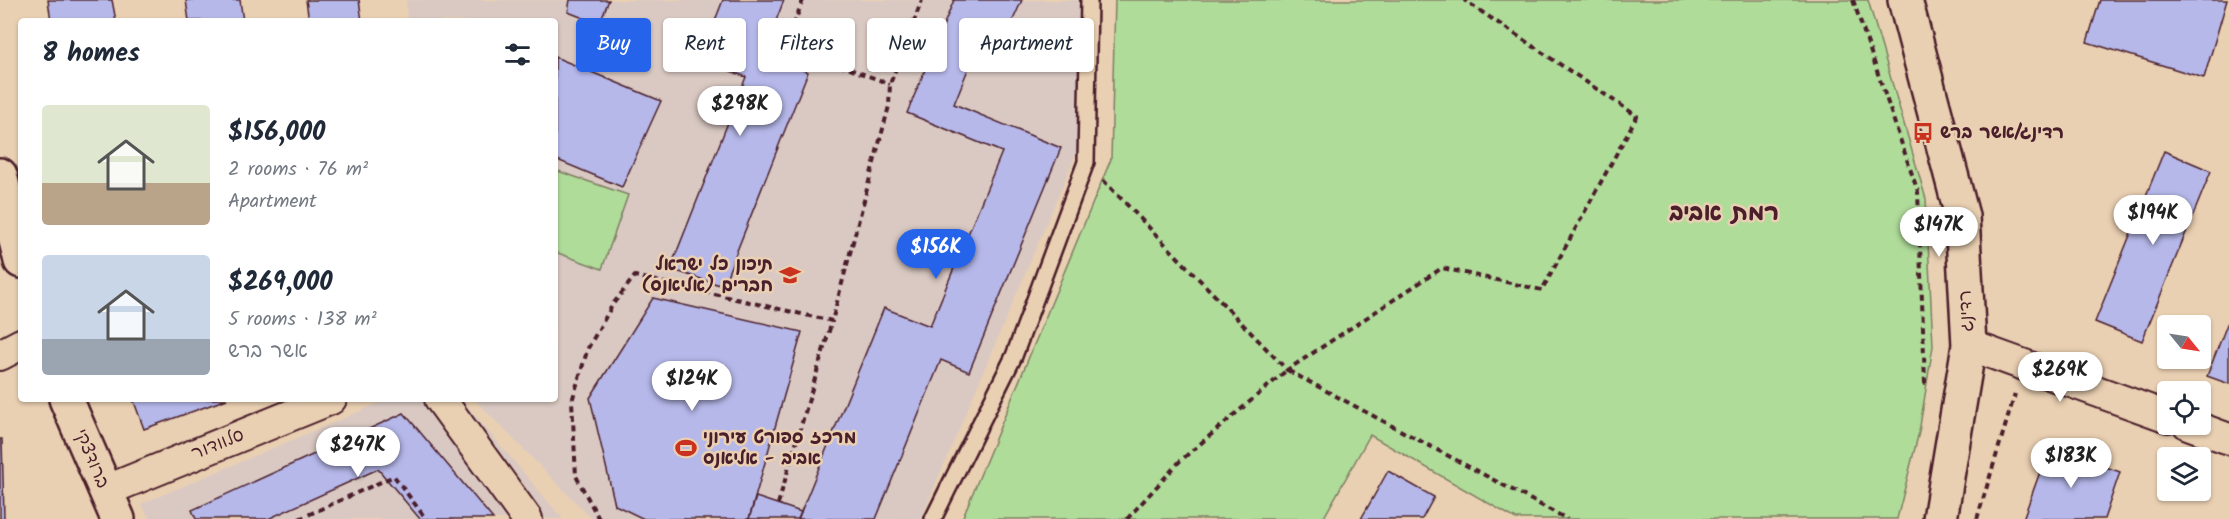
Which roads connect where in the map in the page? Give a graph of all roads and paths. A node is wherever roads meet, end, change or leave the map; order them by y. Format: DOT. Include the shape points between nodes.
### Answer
graph roads {
  1 [pos="803,0"];
  2 [pos="922,0"];
  3 [pos="1089,0"];
  4 [pos="1464,0"];
  5 [pos="1905,0"];
  6 [pos="890,84"];
  7 [pos="1086,162"];
  8 [pos="0,175"];
  9 [pos="18,249"];
  10 [pos="832,321"];
  11 [pos="1969,345"];
  12 [pos="18,346"];
  13 [pos="0,355"];
  14 [pos="1287,370"];
  15 [pos="67,402"];
  16 [pos="325,402"];
  17 [pos="442,402"];
  18 [pos="2157,413"];
  19 [pos="2211,432"];
  20 [pos="2229,439"];
  21 [pos="778,504"];
  22 [pos="111,505"];
  23 [pos="299,519"];
  24 [pos="426,519"];
  25 [pos="527,519"];
  26 [pos="599,519"];
  27 [pos="933,519"];
  28 [pos="1127,519"];
  29 [pos="1567,519"];
  30 [pos="1940,519"];
  1 -- 6 [label="path" via="786,45"];
  2 -- 6 [label="path"];
  3 -- 7 [label="lane"];
  4 -- 14 [label="path" via="1637,116 1542,290 1442,268"];
  5 -- 11 [label="street, רדינג" via="1962,216"];
  6 -- 10 [label="path" via="889,106"];
  7 -- 14 [label="path"];
  7 -- 27 [label="lane" via="1014,356"];
  8 -- 9 [label="street"];
  10 -- 21 [label="path"];
  10 -- 26 [label="path" via="635,276 613,304 588,348 572,401 576,476"];
  11 -- 18 [label="street"];
  11 -- 30 [label="street, רדינג"];
  12 -- 13 [label="street"];
  14 -- 28 [label="path" via="1180,461"];
  14 -- 29 [label="path"];
  15 -- 22 [label="street, ברודצקי"];
  16 -- 22 [label="street, סלוודור"];
  17 -- 25 [label="street"];
  19 -- 20 [label="street"];
  23 -- 24 [label="path" via="394,476"];
}
